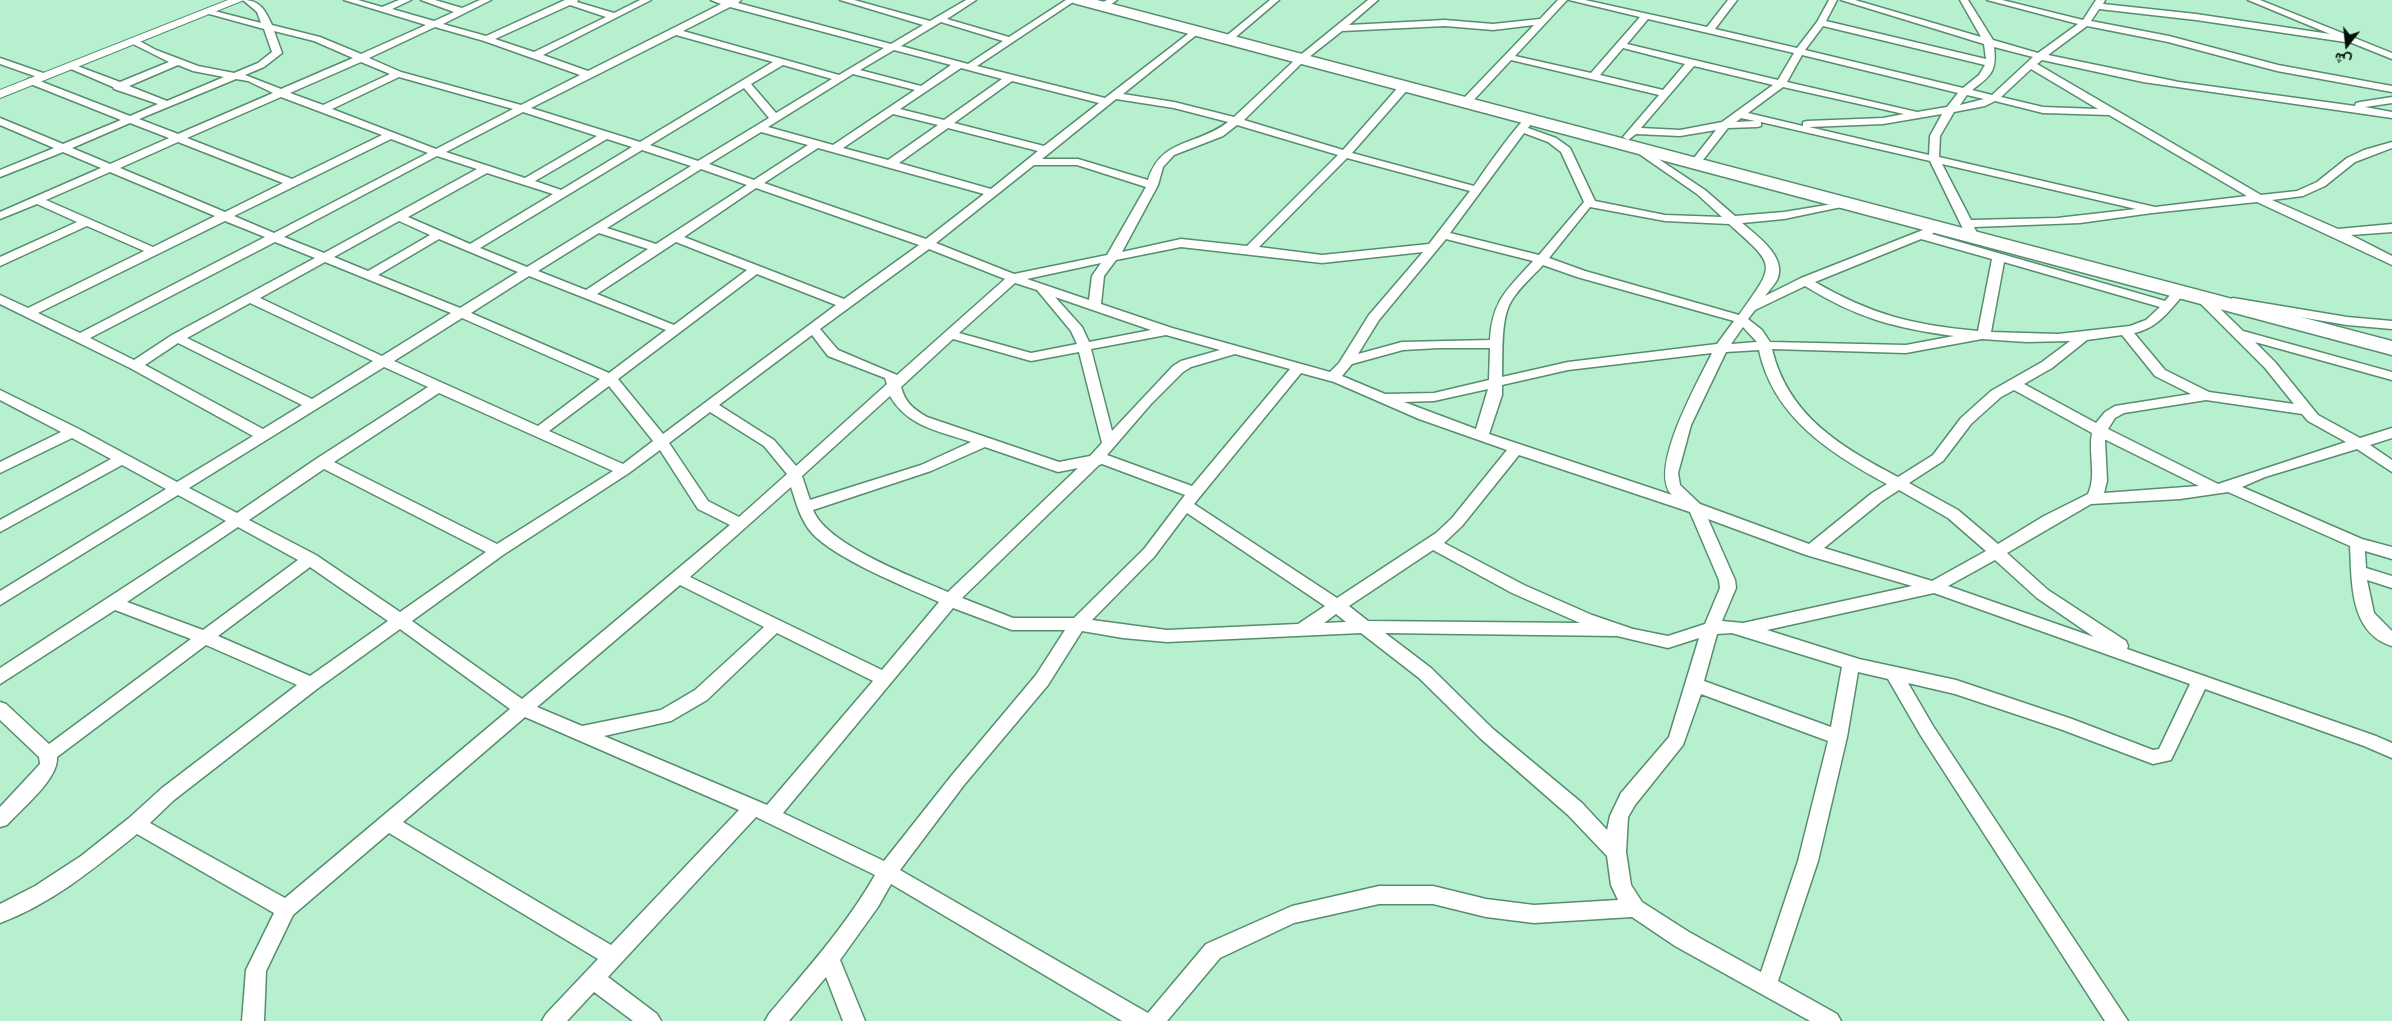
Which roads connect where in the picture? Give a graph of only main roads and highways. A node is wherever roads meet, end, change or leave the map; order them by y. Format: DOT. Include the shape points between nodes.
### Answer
graph roads {
  1 [pos="1080,0"];
  2 [pos="1108,3"];
  3 [pos="2392,348"];
  1 -- 2 [label="highway"];
  2 -- 3 [label="highway" via="1228,39 1466,102 1525,124 1630,141 1694,163 1939,228 1970,230 2174,298 2208,299"];
}
